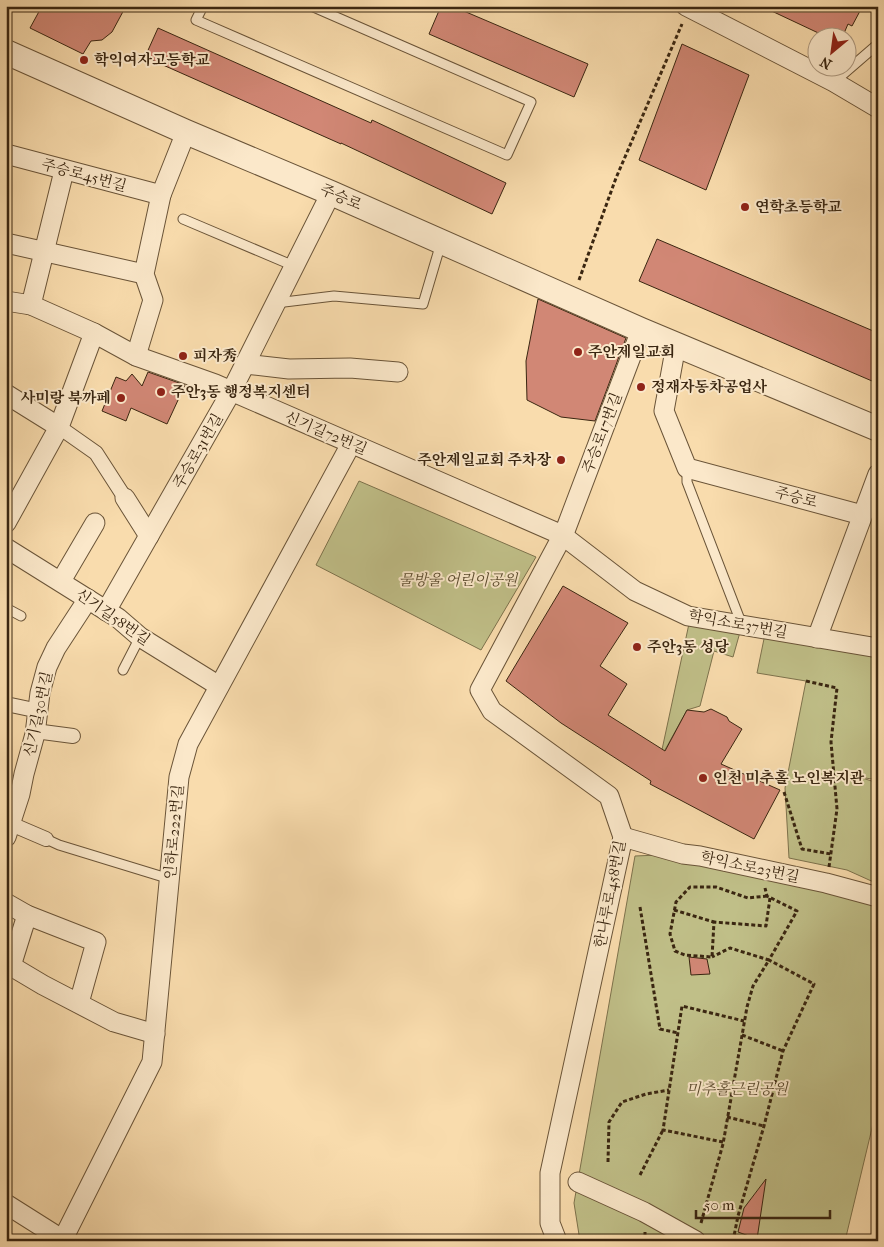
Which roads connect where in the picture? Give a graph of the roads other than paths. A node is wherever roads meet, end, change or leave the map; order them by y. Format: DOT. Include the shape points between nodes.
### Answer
graph roads {
  1 [pos="203,6"];
  2 [pos="311,6"];
  3 [pos="687,7"];
  4 [pos="878,44"];
  5 [pos="6,52"];
  6 [pos="834,82"];
  7 [pos="878,108"];
  8 [pos="186,132"];
  9 [pos="6,154"];
  10 [pos="64,171"];
  11 [pos="331,193"];
  12 [pos="161,195"];
  13 [pos="182,219"];
  14 [pos="442,242"];
  15 [pos="6,243"];
  16 [pos="43,251"];
  17 [pos="294,266"];
  18 [pos="144,274"];
  19 [pos="6,301"];
  20 [pos="276,303"];
  21 [pos="31,305"];
  22 [pos="640,330"];
  23 [pos="94,333"];
  24 [pos="676,345"];
  25 [pos="136,356"];
  26 [pos="245,364"];
  27 [pos="398,372"];
  28 [pos="231,392"];
  29 [pos="6,394"];
  30 [pos="58,427"];
  31 [pos="878,429"];
  32 [pos="351,444"];
  33 [pos="687,468"];
  34 [pos="878,474"];
  35 [pos="125,498"];
  36 [pos="862,515"];
  37 [pos="6,523"];
  38 [pos="95,523"];
  39 [pos="562,535"];
  40 [pos="149,536"];
  41 [pos="6,548"];
  42 [pos="61,581"];
  43 [pos="88,599"];
  44 [pos="6,608"];
  45 [pos="106,611"];
  46 [pos="21,616"];
  47 [pos="742,625"];
  48 [pos="140,638"];
  49 [pos="817,638"];
  50 [pos="878,648"];
  51 [pos="123,670"];
  52 [pos="219,686"];
  53 [pos="6,704"];
  54 [pos="39,711"];
  55 [pos="35,731"];
  56 [pos="72,736"];
  57 [pos="8,830"];
  58 [pos="623,837"];
  59 [pos="46,839"];
  60 [pos="170,879"];
  61 [pos="878,897"];
  62 [pos="6,903"];
  63 [pos="27,914"];
  64 [pos="9,964"];
  65 [pos="79,1003"];
  66 [pos="155,1034"];
  67 [pos="578,1182"];
  68 [pos="6,1204"];
  69 [pos="697,1236"];
  70 [pos="62,1240"];
  71 [pos="557,1241"];
  1 -- 2 [label="lane" via="196,20 507,155 530,102"];
  3 -- 6 [label="street"];
  4 -- 6 [label="lane"];
  5 -- 8 [label="street, 주승로"];
  6 -- 7 [label="street"];
  8 -- 11 [label="street, 주승로"];
  8 -- 12 [label="street"];
  9 -- 10 [label="street, 주승로45번길"];
  10 -- 12 [label="street, 주승로45번길"];
  10 -- 16 [label="street"];
  11 -- 14 [label="street, 주승로"];
  11 -- 17 [label="street, 주승로31번길"];
  12 -- 18 [label="street"];
  13 -- 17 [label="lane"];
  14 -- 20 [label="lane" via="423,304 334,296"];
  14 -- 22 [label="street, 주승로"];
  15 -- 16 [label="street"];
  16 -- 18 [label="street"];
  16 -- 21 [label="street"];
  17 -- 20 [label="street, 주승로31번길"];
  18 -- 25 [label="street" via="154,300"];
  19 -- 21 [label="street, 신기길72번길"];
  20 -- 26 [label="street, 주승로31번길"];
  21 -- 23 [label="street, 신기길72번길"];
  22 -- 24 [label="street, 주승로"];
  22 -- 39 [label="street, 주승로17번길"];
  23 -- 25 [label="street, 신기길72번길"];
  23 -- 30 [label="street"];
  24 -- 31 [label="street, 주승로"];
  24 -- 33 [label="street" via="664,411"];
  25 -- 28 [label="street, 신기길72번길"];
  26 -- 27 [label="street" via="289,369 350,368"];
  26 -- 28 [label="street, 주승로31번길"];
  28 -- 32 [label="street, 신기길72번길"];
  28 -- 40 [label="street, 주승로31번길"];
  29 -- 30 [label="street"];
  30 -- 35 [label="street" via="96,453"];
  30 -- 37 [label="street"];
  32 -- 39 [label="street, 신기길72번길"];
  32 -- 52 [label="street, 인하로222번길"];
  33 -- 36 [label="street, 주승로"];
  33 -- 47 [label="lane" via="687,482"];
  34 -- 36 [label="street"];
  35 -- 40 [label="street"];
  36 -- 49 [label="street"];
  38 -- 42 [label="street"];
  39 -- 47 [label="street, 학익소로37번길" via="635,591 688,616"];
  39 -- 58 [label="street, 한나루로458번길" via="480,690 492,711 609,796"];
  40 -- 45 [label="street, 주승로31번길"];
  41 -- 42 [label="street, 신기길58번길"];
  42 -- 43 [label="street, 신기길58번길"];
  43 -- 45 [label="street, 신기길58번길"];
  43 -- 54 [label="street, 신기길30번길" via="47,667"];
  44 -- 46 [label="lane"];
  45 -- 48 [label="street, 신기길58번길"];
  47 -- 49 [label="street, 학익소로37번길"];
  48 -- 51 [label="lane"];
  48 -- 52 [label="street, 신기길58번길"];
  49 -- 50 [label="street, 학익소로37번길"];
  52 -- 60 [label="street, 인하로222번길" via="188,744 179,777"];
  53 -- 54 [label="street"];
  54 -- 55 [label="street, 신기길30번길"];
  55 -- 56 [label="street"];
  55 -- 57 [label="street, 신기길30번길"];
  57 -- 59 [label="street"];
  58 -- 61 [label="street, 학익소로23번길" via="683,854"];
  58 -- 71 [label="street, 한나루로458번길" via="550,1172 550,1223"];
  59 -- 60 [label="lane" via="59,846"];
  60 -- 66 [label="street, 인하로222번길"];
  62 -- 63 [label="street"];
  63 -- 64 [label="street"];
  63 -- 65 [label="street" via="96,942"];
  64 -- 65 [label="street"];
  65 -- 66 [label="street" via="114,1022"];
  66 -- 70 [label="street, 인하로222번길" via="152,1062"];
  67 -- 69 [label="street"];
  68 -- 70 [label="street"];
}
